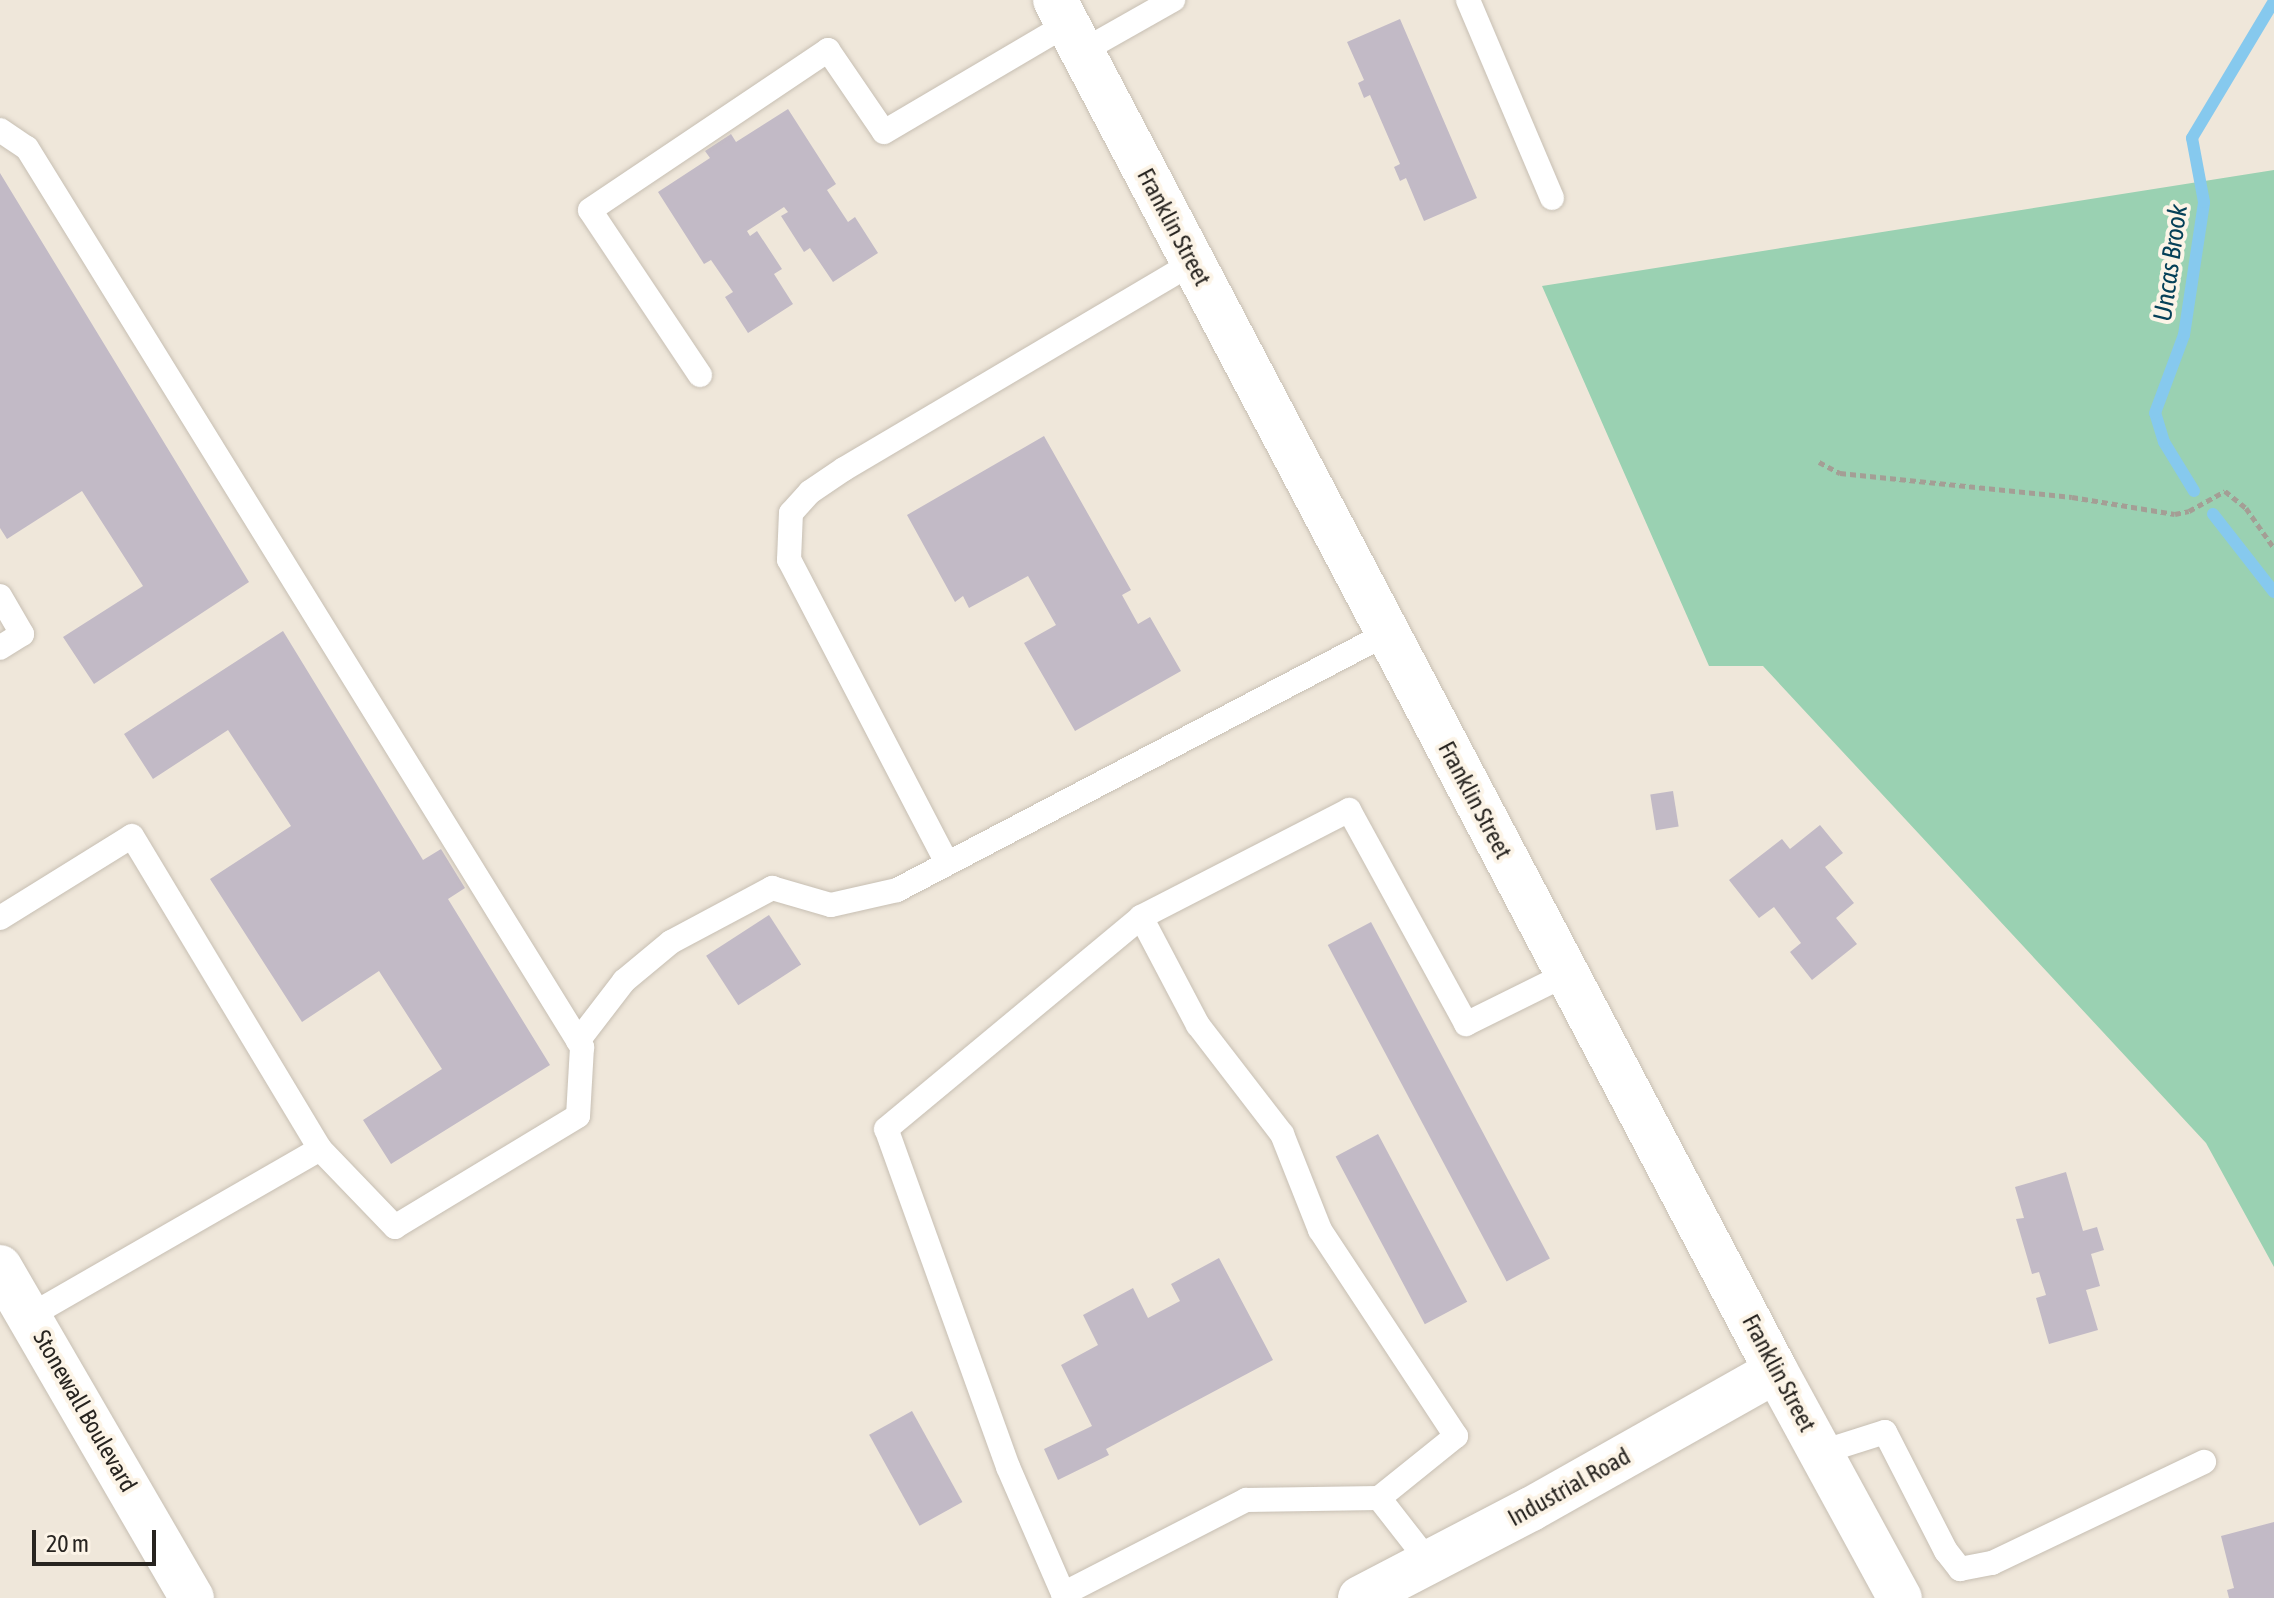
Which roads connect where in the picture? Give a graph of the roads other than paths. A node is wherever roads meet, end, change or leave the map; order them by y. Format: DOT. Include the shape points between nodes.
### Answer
graph roads {
  1 [pos="1173,0"];
  2 [pos="1468,0"];
  3 [pos="1068,25"];
  4 [pos="0,130"];
  5 [pos="1552,198"];
  6 [pos="1193,263"];
  7 [pos="700,375"];
  8 [pos="0,596"];
  9 [pos="1388,633"];
  10 [pos="0,648"];
  11 [pos="947,863"];
  12 [pos="1141,917"];
  13 [pos="0,918"];
  14 [pos="1567,974"];
  15 [pos="578,1041"];
  16 [pos="320,1149"];
  17 [pos="0,1267"];
  18 [pos="30,1316"];
  19 [pos="1776,1371"];
  20 [pos="1822,1452"];
  21 [pos="2204,1462"];
  22 [pos="1379,1498"];
  23 [pos="1429,1562"];
  24 [pos="1064,1596"];
  25 [pos="192,1598"];
  26 [pos="1360,1598"];
  27 [pos="1900,1598"];
  1 -- 3 [label="lane"];
  2 -- 5 [label="lane"];
  3 -- 6 [label="main road, Franklin Street"];
  3 -- 7 [label="lane" via="884,132 828,50 590,210"];
  4 -- 15 [label="lane" via="27,148"];
  6 -- 9 [label="main road, Franklin Street"];
  6 -- 11 [label="lane" via="844,469 810,492 791,513 789,560"];
  8 -- 10 [label="lane" via="22,634"];
  9 -- 11 [label="lane"];
  9 -- 14 [label="main road, Franklin Street"];
  11 -- 15 [label="lane" via="897,890 831,905 772,888 671,942 624,981"];
  12 -- 14 [label="lane" via="1349,810 1466,1024"];
  12 -- 22 [label="lane" via="1198,1025 1282,1134 1320,1230 1456,1436"];
  12 -- 24 [label="lane" via="886,1129 1008,1467"];
  13 -- 16 [label="lane" via="132,836"];
  14 -- 19 [label="main road, Franklin Street"];
  15 -- 16 [label="lane" via="578,1116 395,1227"];
  16 -- 18 [label="lane"];
  17 -- 18 [label="main road, Stonewall Boulevard"];
  18 -- 25 [label="main road, Stonewall Boulevard"];
  19 -- 20 [label="main road, Franklin Street"];
  19 -- 23 [label="main road, Industrial Road"];
  20 -- 21 [label="lane" via="1885,1432 1960,1569 1992,1563"];
  20 -- 27 [label="main road, Franklin Street"];
  22 -- 23 [label="lane"];
  22 -- 24 [label="lane" via="1246,1500"];
  23 -- 26 [label="main road, Industrial Road"];
}
